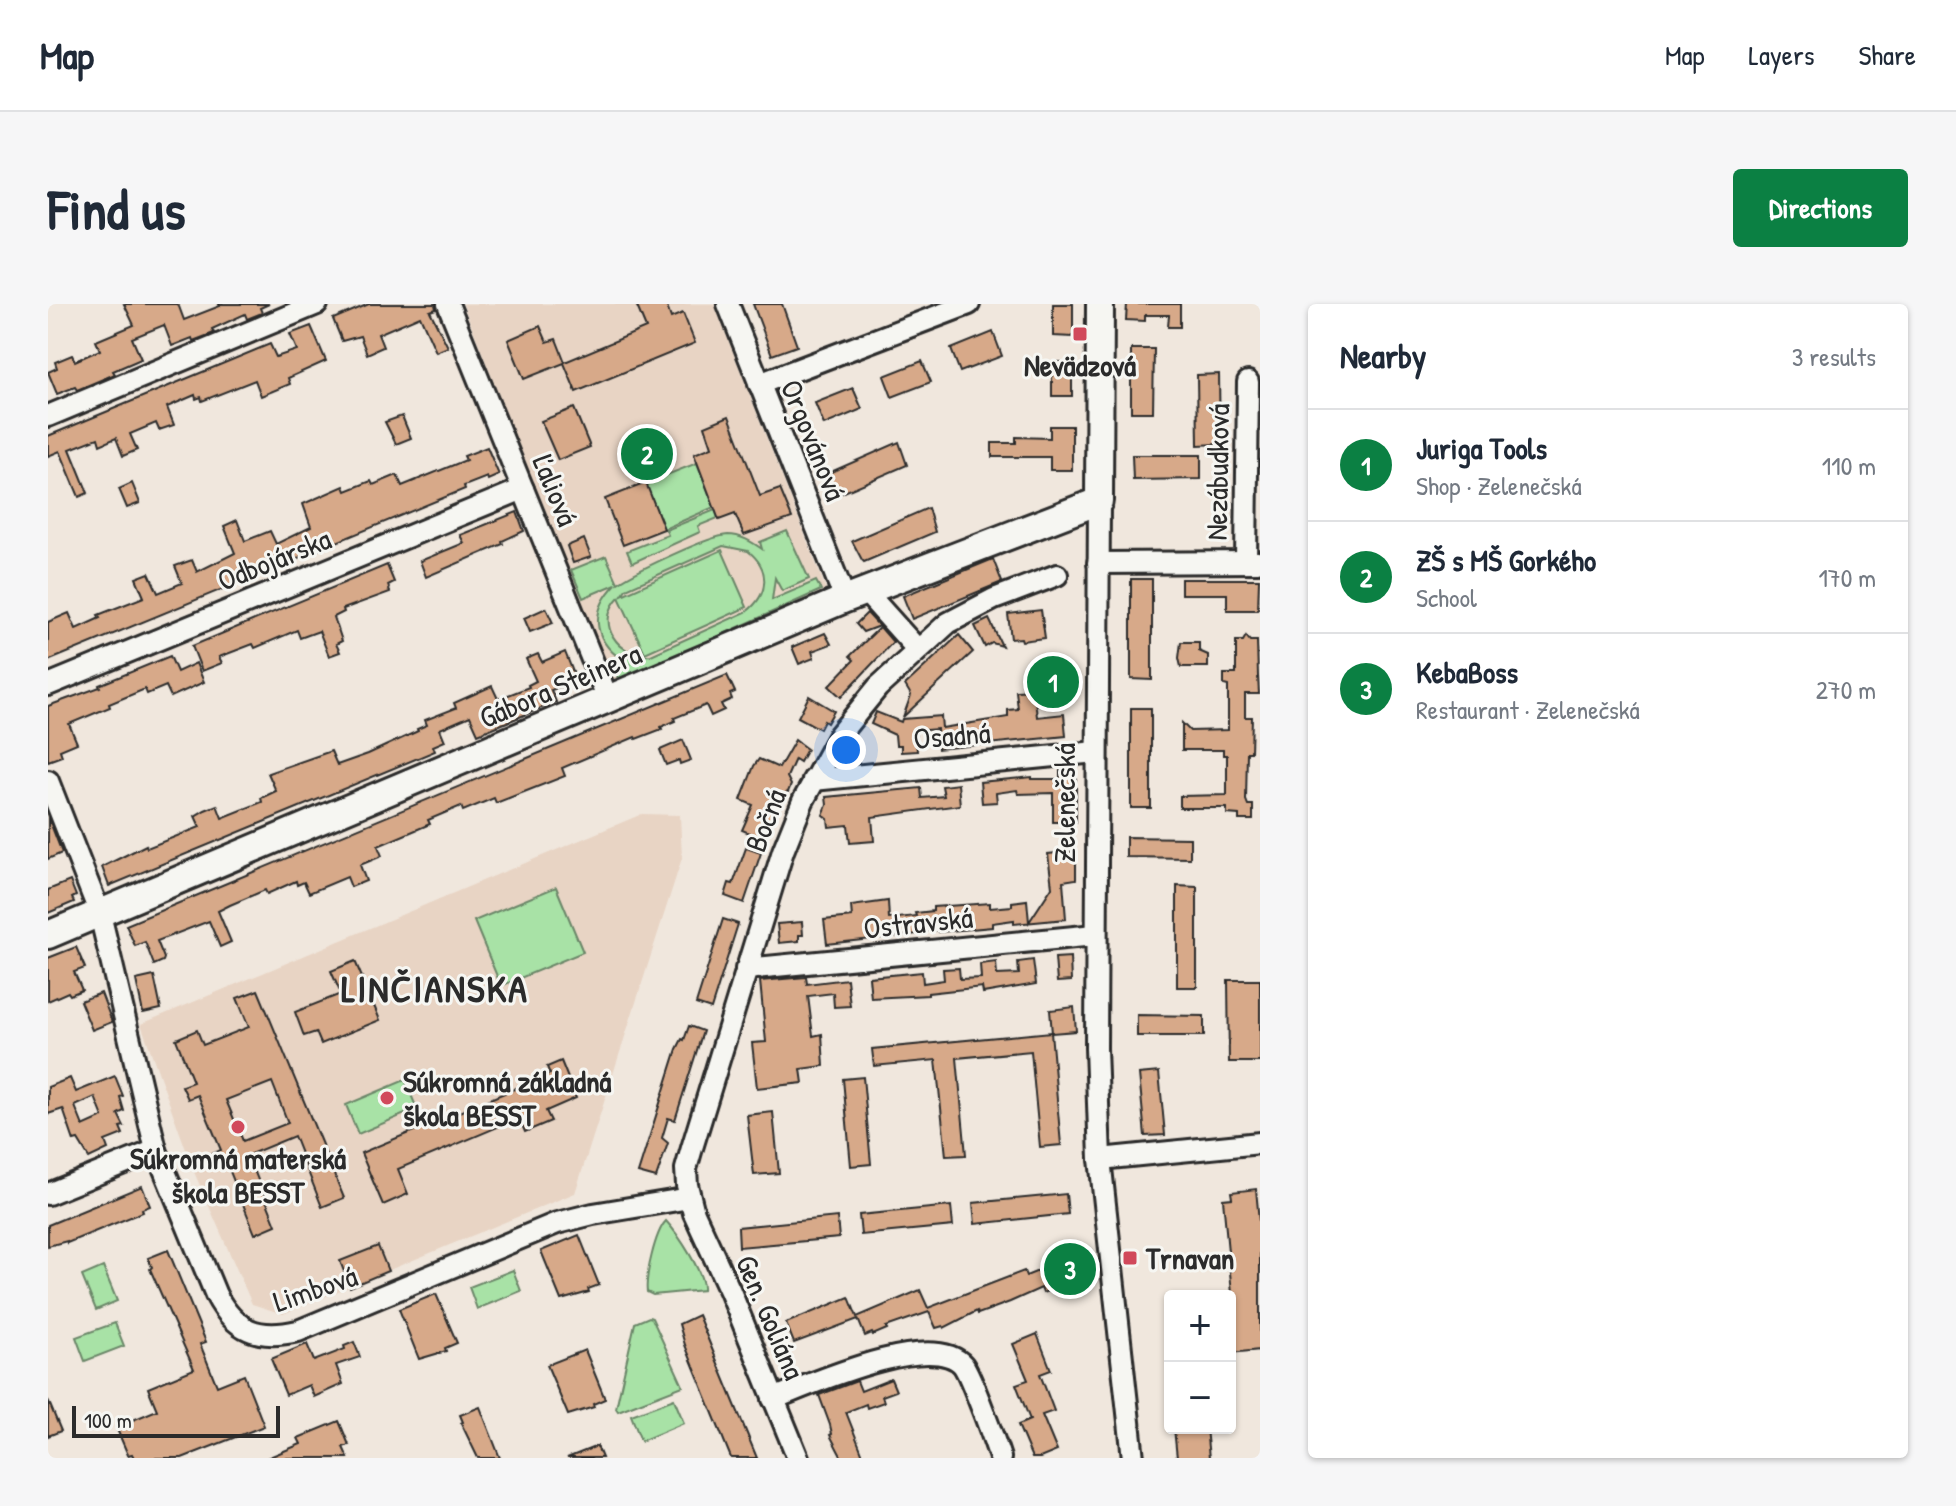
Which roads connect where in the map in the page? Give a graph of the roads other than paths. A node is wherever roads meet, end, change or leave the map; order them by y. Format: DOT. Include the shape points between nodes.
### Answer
graph roads {
  1 [pos="317,304"];
  2 [pos="448,304"];
  3 [pos="728,304"];
  4 [pos="969,304"];
  5 [pos="1100,304"];
  6 [pos="1248,382"];
  7 [pos="759,384"];
  8 [pos="48,416"];
  9 [pos="523,489"];
  10 [pos="1099,501"];
  11 [pos="1253,562"];
  12 [pos="1098,563"];
  13 [pos="1057,575"];
  14 [pos="855,595"];
  15 [pos="917,649"];
  16 [pos="48,685"];
  17 [pos="608,699"];
  18 [pos="1096,752"];
  19 [pos="813,780"];
  20 [pos="48,781"];
  21 [pos="100,914"];
  22 [pos="48,935"];
  23 [pos="1095,935"];
  24 [pos="746,969"];
  25 [pos="1260,1143"];
  26 [pos="156,1150"];
  27 [pos="1100,1159"];
  28 [pos="48,1194"];
  29 [pos="690,1198"];
  30 [pos="773,1399"];
  31 [pos="798,1458"];
  32 [pos="1000,1458"];
  33 [pos="1133,1458"];
  1 -- 8 [label="street"];
  2 -- 9 [label="street, Ľaliová"];
  3 -- 7 [label="street, Orgovánová"];
  4 -- 7 [label="street"];
  5 -- 10 [label="main road, Zelenečská"];
  6 -- 11 [label="street, Nezábudková"];
  7 -- 14 [label="street, Orgovánová"];
  9 -- 16 [label="street, Odbojárska"];
  9 -- 17 [label="street, Ľaliová"];
  10 -- 12 [label="street, Zelenečská"];
  10 -- 14 [label="main road, Gábora Steinera"];
  11 -- 12 [label="street"];
  12 -- 18 [label="street, Zelenečská"];
  13 -- 15 [label="street, Bočná" via="969,610"];
  14 -- 15 [label="street"];
  14 -- 17 [label="main road, Gábora Steinera"];
  15 -- 19 [label="street, Bočná" via="854,714"];
  17 -- 21 [label="main road, Gábora Steinera"];
  18 -- 19 [label="street, Osadná"];
  18 -- 23 [label="street, Zelenečská"];
  19 -- 24 [label="street, Bočná" via="783,851"];
  20 -- 21 [label="street, Limbová"];
  21 -- 22 [label="main road, Gábora Steinera"];
  21 -- 26 [label="street, Limbová"];
  23 -- 24 [label="street, Ostravská"];
  23 -- 27 [label="street, Zelenečská"];
  24 -- 29 [label="street, Bočná" via="686,1169"];
  25 -- 27 [label="street"];
  26 -- 28 [label="street"];
  26 -- 29 [label="street, Limbová" via="224,1309 244,1328 271,1335 298,1331 557,1223"];
  27 -- 33 [label="street, Zelenečská"];
  29 -- 30 [label="street, Gen. Goliána"];
  30 -- 31 [label="street, Gen. Goliána"];
  30 -- 32 [label="street" via="881,1359 946,1355 964,1366"];
}
